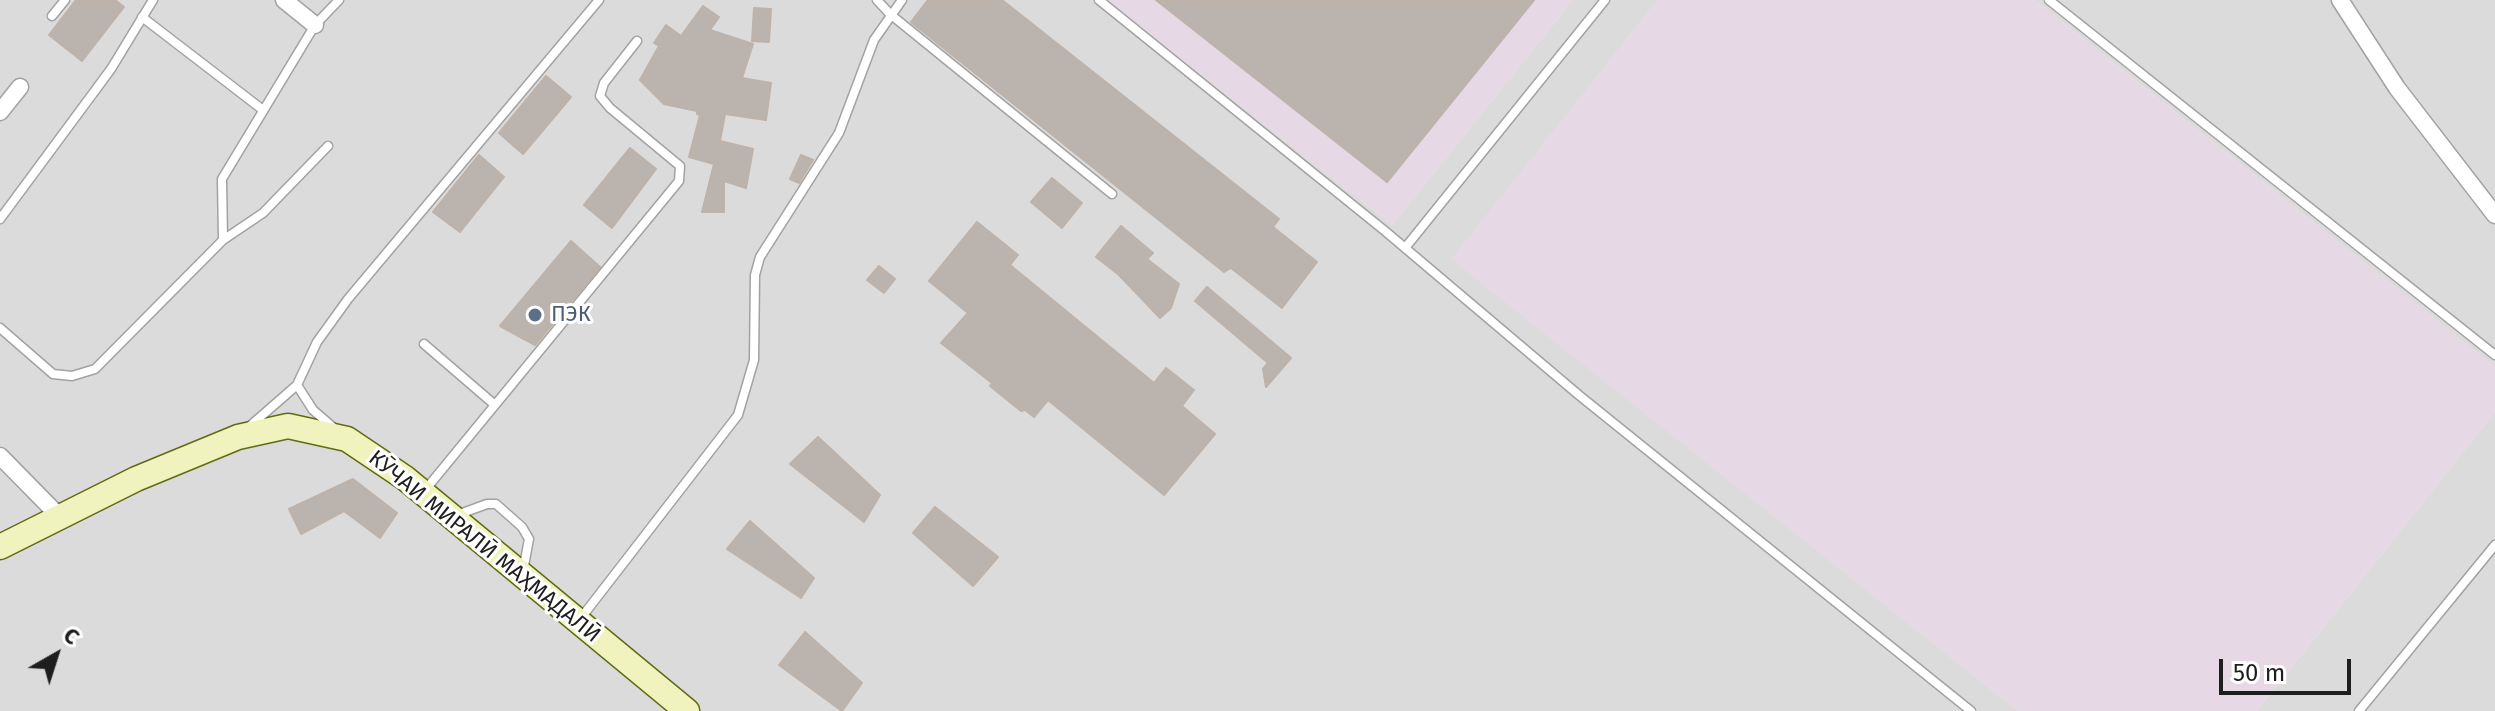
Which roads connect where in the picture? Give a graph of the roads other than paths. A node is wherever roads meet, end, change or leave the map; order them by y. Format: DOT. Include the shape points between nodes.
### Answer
graph roads {
  1 [pos="65,0"];
  2 [pos="153,0"];
  3 [pos="284,0"];
  4 [pos="339,0"];
  5 [pos="599,0"];
  6 [pos="877,0"];
  7 [pos="902,0"];
  8 [pos="1099,0"];
  9 [pos="1605,0"];
  10 [pos="2049,0"];
  11 [pos="2340,0"];
  12 [pos="890,14"];
  13 [pos="52,16"];
  14 [pos="142,17"];
  15 [pos="315,25"];
  16 [pos="637,41"];
  17 [pos="20,87"];
  18 [pos="263,110"];
  19 [pos="0,112"];
  20 [pos="328,146"];
  21 [pos="1112,194"];
  22 [pos="2495,215"];
  23 [pos="0,219"];
  24 [pos="223,240"];
  25 [pos="1405,248"];
  26 [pos="0,328"];
  27 [pos="424,344"];
  28 [pos="2495,355"];
  29 [pos="297,385"];
  30 [pos="495,405"];
  31 [pos="238,437"];
  32 [pos="347,439"];
  33 [pos="0,456"];
  34 [pos="422,493"];
  35 [pos="60,517"];
  36 [pos="452,517"];
  37 [pos="2495,545"];
  38 [pos="0,547"];
  39 [pos="523,575"];
  40 [pos="578,621"];
  41 [pos="687,711"];
  42 [pos="1971,711"];
  43 [pos="2359,711"];
  1 -- 13 [label="lane"];
  2 -- 14 [label="lane"];
  3 -- 15 [label="street"];
  4 -- 15 [label="lane"];
  5 -- 29 [label="lane" via="348,299 317,342"];
  6 -- 12 [label="lane"];
  7 -- 12 [label="lane"];
  8 -- 25 [label="lane"];
  9 -- 25 [label="lane"];
  10 -- 28 [label="lane"];
  11 -- 22 [label="street" via="2397,88"];
  12 -- 21 [label="lane"];
  12 -- 40 [label="lane" via="874,40 839,133 760,257 754,360 738,415"];
  14 -- 18 [label="lane"];
  14 -- 23 [label="lane" via="111,69"];
  15 -- 18 [label="lane"];
  16 -- 30 [label="lane" via="600,96 680,166 679,181"];
  17 -- 19 [label="street"];
  18 -- 24 [label="lane" via="222,179"];
  20 -- 24 [label="lane" via="263,213"];
  24 -- 26 [label="lane" via="95,369 72,376 53,374"];
  25 -- 42 [label="lane"];
  27 -- 30 [label="lane"];
  29 -- 31 [label="lane"];
  29 -- 32 [label="lane" via="313,410"];
  30 -- 34 [label="lane"];
  31 -- 32 [label="street, КӮЧАИ МИРАЛӢ МАҲМАДАЛӢ" via="288,426"];
  31 -- 35 [label="street, КӮЧАИ МИРАЛӢ МАҲМАДАЛӢ"];
  32 -- 34 [label="street, КӮЧАИ МИРАЛӢ МАҲМАДАЛӢ"];
  33 -- 35 [label="street"];
  34 -- 36 [label="street, КӮЧАИ МИРАЛӢ МАҲМАДАЛӢ"];
  35 -- 38 [label="street, КӮЧАИ МИРАЛӢ МАҲМАДАЛӢ"];
  36 -- 39 [label="street, КӮЧАИ МИРАЛӢ МАҲМАДАЛӢ"];
  36 -- 39 [label="lane" via="496,504 529,539"];
  37 -- 43 [label="lane"];
  39 -- 40 [label="street, КӮЧАИ МИРАЛӢ МАҲМАДАЛӢ"];
  40 -- 41 [label="street, КӮЧАИ МИРАЛӢ МАҲМАДАЛӢ"];
}
